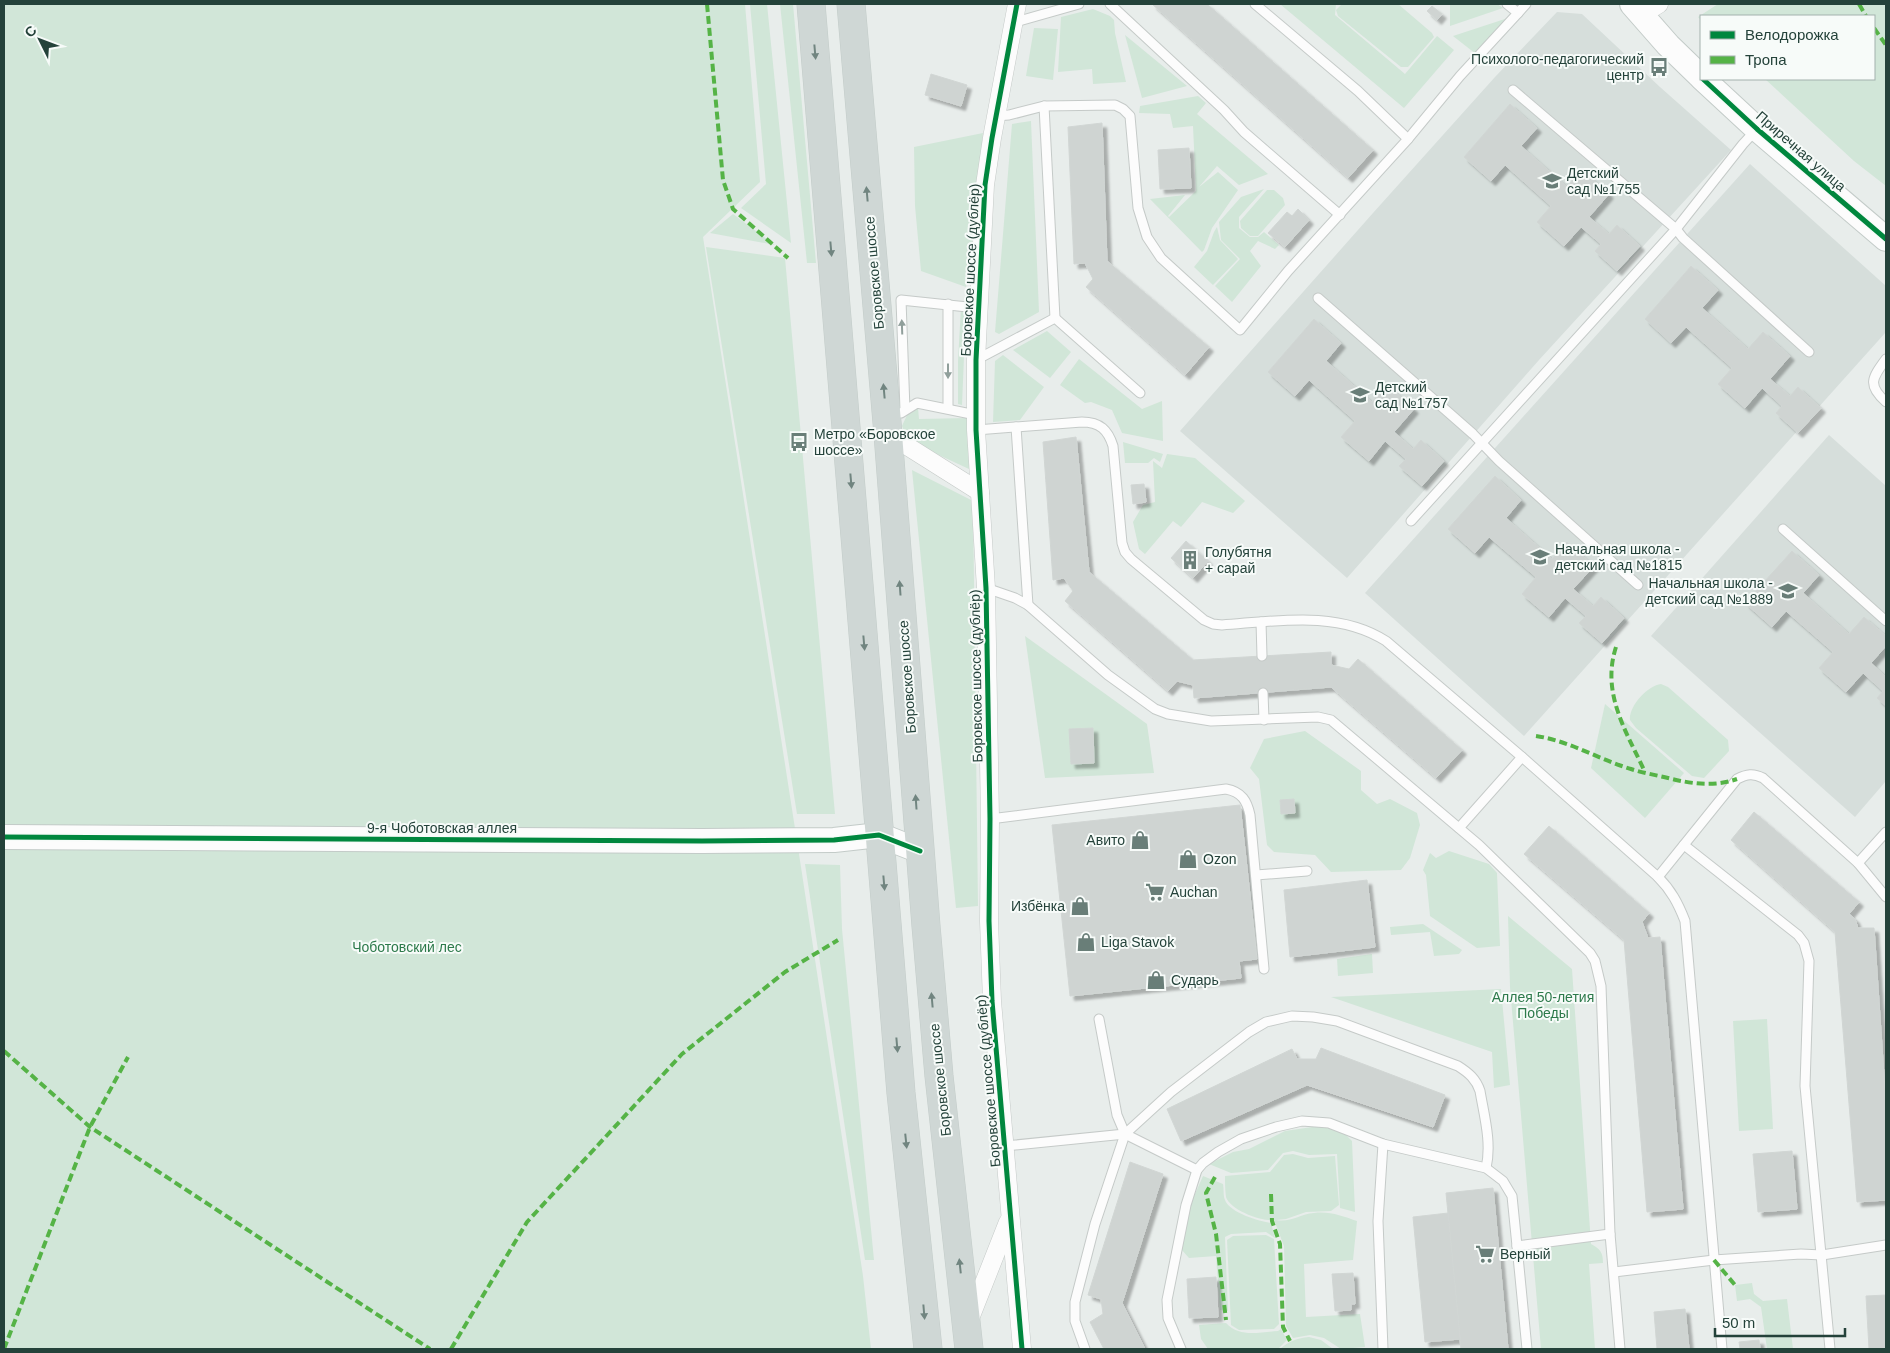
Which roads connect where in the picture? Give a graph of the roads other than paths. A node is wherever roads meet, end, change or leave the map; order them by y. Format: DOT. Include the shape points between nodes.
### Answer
graph roads {
  1 [pos="811,4"];
  2 [pos="851,4"];
  3 [pos="1017,4"];
  4 [pos="1079,4"];
  5 [pos="1110,4"];
  6 [pos="1255,4"];
  7 [pos="1507,4"];
  8 [pos="1526,4"];
  9 [pos="1644,8"];
  10 [pos="1518,13"];
  11 [pos="1012,23"];
  12 [pos="1700,76"];
  13 [pos="1704,80"];
  14 [pos="1513,90"];
  15 [pos="1044,106"];
  16 [pos="996,116"];
  17 [pos="1757,129"];
  18 [pos="1408,139"];
  19 [pos="1340,215"];
  20 [pos="1676,229"];
  21 [pos="1886,239"];
  22 [pos="1318,298"];
  23 [pos="948,304"];
  24 [pos="977,308"];
  25 [pos="1055,318"];
  26 [pos="1809,352"];
  27 [pos="1886,359"];
  28 [pos="976,360"];
  29 [pos="1140,393"];
  30 [pos="1886,402"];
  31 [pos="948,408"];
  32 [pos="976,422"];
  33 [pos="893,423"];
  34 [pos="1016,427"];
  35 [pos="1481,442"];
  36 [pos="980,492"];
  37 [pos="1411,521"];
  38 [pos="1783,529"];
  39 [pos="1638,585"];
  40 [pos="986,588"];
  41 [pos="1028,605"];
  42 [pos="1886,621"];
  43 [pos="1261,622"];
  44 [pos="1262,656"];
  45 [pos="1263,693"];
  46 [pos="1264,720"];
  47 [pos="1522,757"];
  48 [pos="990,818"];
  49 [pos="1459,828"];
  50 [pos="1886,832"];
  51 [pos="879,835"];
  52 [pos="4,837"];
  53 [pos="1684,845"];
  54 [pos="920,851"];
  55 [pos="1858,863"];
  56 [pos="1307,871"];
  57 [pos="1256,876"];
  58 [pos="1658,877"];
  59 [pos="1886,897"];
  60 [pos="1264,969"];
  61 [pos="1099,1019"];
  62 [pos="1125,1134"];
  63 [pos="1383,1144"];
  64 [pos="1005,1146"];
  65 [pos="1486,1168"];
  66 [pos="1197,1170"];
  67 [pos="1009,1219"];
  68 [pos="1610,1234"];
  69 [pos="1886,1245"];
  70 [pos="1517,1246"];
  71 [pos="1822,1255"];
  72 [pos="1714,1260"];
  73 [pos="1614,1272"];
  74 [pos="968,1338"];
  75 [pos="928,1349"];
  76 [pos="1022,1349"];
  77 [pos="1085,1349"];
  78 [pos="1181,1349"];
  79 [pos="1383,1349"];
  80 [pos="1527,1349"];
  81 [pos="1620,1349"];
  82 [pos="1722,1349"];
  83 [pos="1830,1349"];
  1 -- 51 [label="main road, one-way"];
  33 -- 2 [label="main road, Боровское шоссе, one-way"];
  3 -- 11 [label="street, Боровское шоссе (дублёр)"];
  4 -- 11 [label="lane"];
  5 -- 19 [label="lane" via="1244,132"];
  6 -- 18 [label="lane" via="1358,91"];
  7 -- 10 [label="lane"];
  8 -- 10 [label="lane"];
  9 -- 12 [label="street, Приречная улица" via="1668,45"];
  10 -- 18 [label="lane"];
  11 -- 16 [label="street, Боровское шоссе (дублёр)"];
  13 -- 17 [label="street, Приречная улица"];
  14 -- 20 [label="lane"];
  15 -- 16 [label="lane"];
  15 -- 19 [label="lane" via="1115,105 1123,108 1130,116 1138,208 1147,237 1161,258 1240,330"];
  15 -- 25 [label="lane"];
  16 -- 24 [label="street, Боровское шоссе (дублёр)" via="985,185"];
  17 -- 20 [label="lane"];
  17 -- 21 [label="street, Приречная улица"];
  18 -- 19 [label="lane"];
  20 -- 26 [label="lane"];
  20 -- 35 [label="lane"];
  22 -- 35 [label="lane"];
  23 -- 24 [label="lane"];
  23 -- 31 [label="lane, one-way"];
  33 -- 23 [label="lane, one-way" via="901,300"];
  24 -- 28 [label="street, Боровское шоссе (дублёр)"];
  25 -- 28 [label="lane"];
  25 -- 29 [label="lane"];
  27 -- 30 [label="lane" via="1876,372 1873,383"];
  28 -- 32 [label="street, Боровское шоссе (дублёр)"];
  31 -- 32 [label="lane"];
  31 -- 33 [label="lane" via="917,403"];
  32 -- 34 [label="lane"];
  32 -- 36 [label="street, Боровское шоссе (дублёр)"];
  33 -- 36 [label="street"];
  54 -- 33 [label="main road, Боровское шоссе, one-way"];
  34 -- 41 [label="lane"];
  34 -- 43 [label="lane" via="1091,422 1103,427 1113,446 1125,552 1204,620 1222,625"];
  35 -- 37 [label="lane"];
  35 -- 39 [label="lane"];
  36 -- 40 [label="street, Боровское шоссе (дублёр)"];
  38 -- 42 [label="lane"];
  40 -- 41 [label="lane"];
  40 -- 48 [label="street, Боровское шоссе (дублёр)"];
  41 -- 46 [label="lane" via="1108,675 1155,709 1211,721"];
  43 -- 44 [label="lane"];
  43 -- 47 [label="lane" via="1331,621 1376,634"];
  45 -- 46 [label="lane"];
  46 -- 49 [label="lane" via="1318,717 1331,720"];
  47 -- 49 [label="lane"];
  47 -- 58 [label="lane"];
  48 -- 57 [label="lane" via="1231,790 1248,804"];
  48 -- 64 [label="street, Боровское шоссе (дублёр)" via="992,1001"];
  49 -- 68 [label="lane" via="1595,961 1601,986"];
  50 -- 55 [label="lane"];
  51 -- 52 [label="street, 9-я Чоботовская аллея" via="834,840 702,841"];
  51 -- 54 [label="street"];
  51 -- 75 [label="main road, one-way" via="901,1093"];
  53 -- 55 [label="lane" via="1737,779 1755,774"];
  53 -- 58 [label="lane"];
  53 -- 71 [label="lane" via="1798,935 1808,952 1805,1086"];
  74 -- 54 [label="main road, Боровское шоссе, one-way" via="939,1076"];
  55 -- 59 [label="lane"];
  56 -- 57 [label="lane"];
  57 -- 60 [label="lane"];
  58 -- 72 [label="lane" via="1670,890 1685,921"];
  61 -- 62 [label="lane" via="1117,1115"];
  62 -- 64 [label="lane"];
  62 -- 65 [label="lane" via="1171,1092 1250,1032 1280,1018 1313,1016 1337,1021 1440,1059 1472,1076 1478,1083 1488,1142"];
  62 -- 66 [label="lane"];
  62 -- 77 [label="lane" via="1095,1224 1075,1302 1075,1321"];
  63 -- 65 [label="lane"];
  63 -- 66 [label="lane" via="1329,1123 1302,1121 1241,1138"];
  63 -- 79 [label="lane" via="1378,1222"];
  64 -- 67 [label="street, Боровское шоссе (дублёр)"];
  65 -- 70 [label="lane" via="1503,1181 1512,1196"];
  66 -- 78 [label="lane" via="1186,1205 1167,1300 1168,1318"];
  67 -- 74 [label="street"];
  67 -- 76 [label="street, Боровское шоссе (дублёр)"];
  68 -- 70 [label="lane"];
  68 -- 73 [label="lane"];
  69 -- 71 [label="lane"];
  70 -- 80 [label="lane"];
  71 -- 72 [label="lane"];
  71 -- 83 [label="lane"];
  72 -- 73 [label="lane"];
  72 -- 82 [label="lane"];
  73 -- 81 [label="lane"];
}
